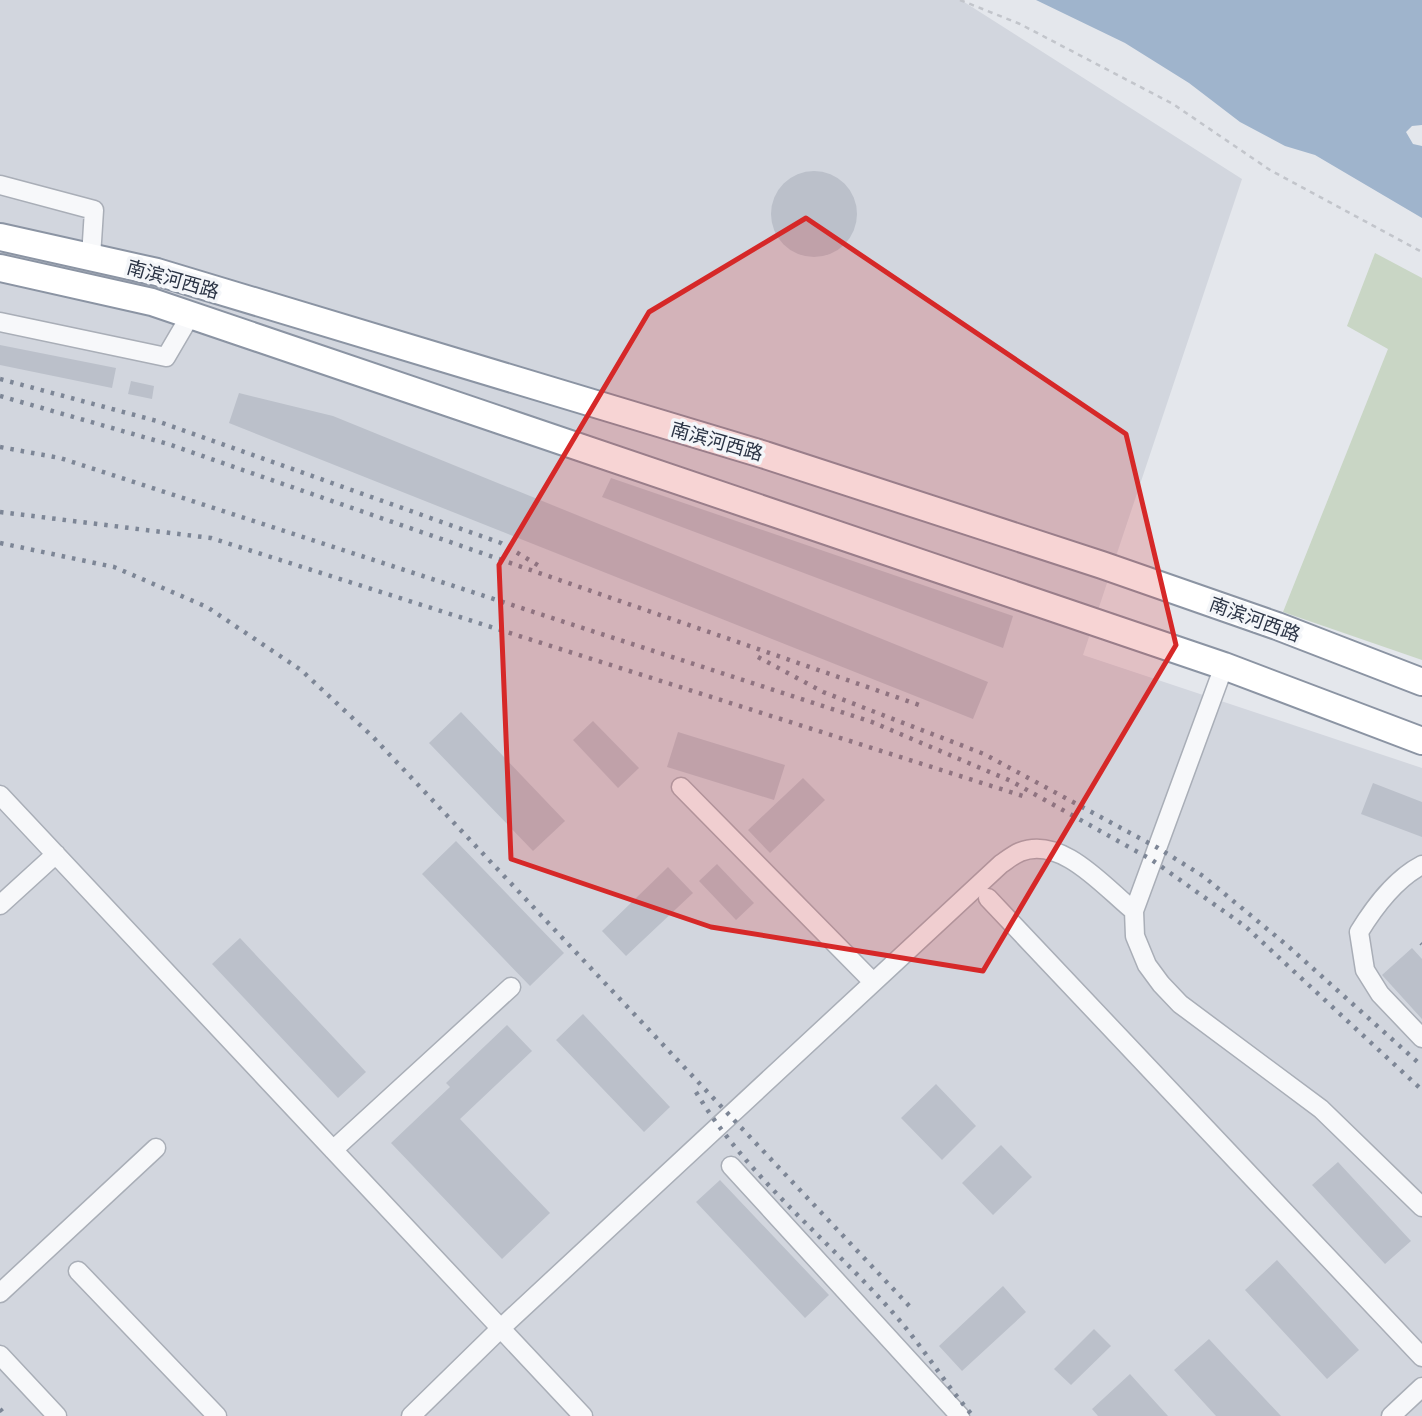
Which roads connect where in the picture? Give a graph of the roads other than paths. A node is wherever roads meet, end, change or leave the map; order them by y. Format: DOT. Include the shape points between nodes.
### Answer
graph roads {
  1 [pos="0,185"];
  2 [pos="0,237"];
  3 [pos="91,257"];
  4 [pos="0,268"];
  5 [pos="157,272"];
  6 [pos="152,302"];
  7 [pos="190,316"];
  8 [pos="0,322"];
  9 [pos="1224,666"];
  10 [pos="1422,682"];
  11 [pos="1422,741"];
  12 [pos="681,787"];
  13 [pos="0,795"];
  14 [pos="56,854"];
  15 [pos="1422,865"];
  16 [pos="988,898"];
  17 [pos="0,905"];
  18 [pos="1134,911"];
  19 [pos="873,982"];
  20 [pos="511,987"];
  21 [pos="1422,1038"];
  22 [pos="156,1148"];
  23 [pos="333,1150"];
  24 [pos="731,1166"];
  25 [pos="1422,1207"];
  26 [pos="78,1271"];
  27 [pos="0,1293"];
  28 [pos="501,1328"];
  29 [pos="0,1355"];
  30 [pos="1422,1357"];
  31 [pos="1422,1387"];
  32 [pos="57,1416"];
  33 [pos="217,1416"];
  34 [pos="411,1416"];
  35 [pos="583,1416"];
  36 [pos="960,1416"];
  37 [pos="1391,1416"];
  1 -- 3 [label="street" via="94,210"];
  2 -- 3 [label="highway, 南滨河西路"];
  3 -- 5 [label="highway, 南滨河西路"];
  4 -- 6 [label="highway, 南滨河西路"];
  5 -- 6 [label="street"];
  5 -- 10 [label="highway, 南滨河西路" via="765,455 1114,569"];
  6 -- 7 [label="highway, 南滨河西路"];
  7 -- 8 [label="street" via="166,357"];
  7 -- 9 [label="highway, 南滨河西路"];
  9 -- 11 [label="highway, 南滨河西路"];
  9 -- 18 [label="street"];
  12 -- 19 [label="street"];
  13 -- 14 [label="street"];
  14 -- 17 [label="street"];
  14 -- 23 [label="street"];
  15 -- 21 [label="street" via="1375,905 1359,932 1365,970 1380,994"];
  16 -- 30 [label="street"];
  18 -- 19 [label="street" via="1062,854 1021,851 1001,864"];
  18 -- 25 [label="street" via="1135,936 1161,985 1321,1109"];
  19 -- 28 [label="street"];
  20 -- 23 [label="street"];
  22 -- 27 [label="street"];
  23 -- 28 [label="street"];
  24 -- 36 [label="street"];
  26 -- 33 [label="street"];
  28 -- 34 [label="street"];
  28 -- 35 [label="street"];
  29 -- 32 [label="street"];
  31 -- 37 [label="street"];
}
